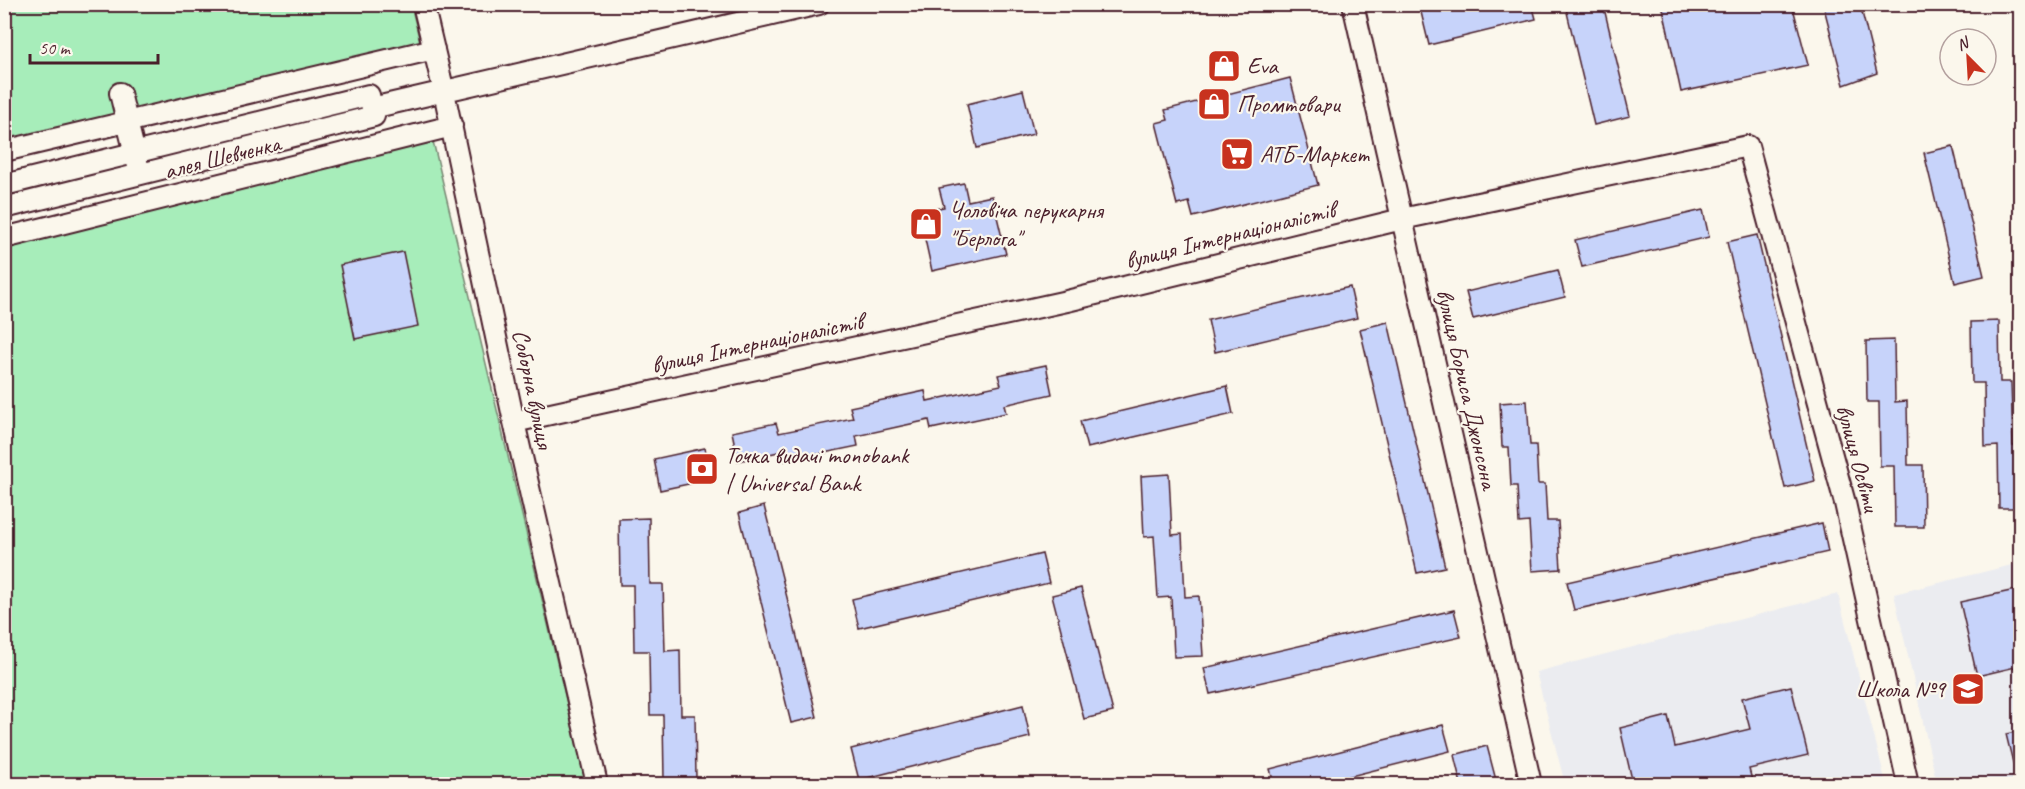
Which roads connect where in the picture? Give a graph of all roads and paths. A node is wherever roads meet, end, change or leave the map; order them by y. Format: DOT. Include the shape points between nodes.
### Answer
graph roads {
  1 [pos="423,4"];
  2 [pos="819,4"];
  3 [pos="1353,4"];
  4 [pos="434,49"];
  5 [pos="444,92"];
  6 [pos="120,93"];
  7 [pos="372,108"];
  8 [pos="128,122"];
  9 [pos="452,126"];
  10 [pos="1748,146"];
  11 [pos="4,151"];
  12 [pos="135,153"];
  13 [pos="140,174"];
  14 [pos="4,185"];
  15 [pos="4,208"];
  16 [pos="1402,219"];
  17 [pos="4,238"];
  18 [pos="514,422"];
  19 [pos="597,784"];
  20 [pos="1531,784"];
  21 [pos="1908,784"];
  1 -- 4 [label="street, Соборна вулиця"];
  2 -- 5 [label="street, алея Шевченка"];
  3 -- 16 [label="street, вулиця Бориса Джонсона"];
  4 -- 5 [label="street, Соборна вулиця"];
  4 -- 8 [label="street"];
  5 -- 7 [label="street, алея Шевченка"];
  5 -- 9 [label="street, Соборна вулиця"];
  6 -- 8 [label="street, алея Шевченка"];
  7 -- 12 [label="street, алея Шевченка" via="369,95"];
  7 -- 13 [label="street, алея Шевченка" via="374,116"];
  8 -- 11 [label="street"];
  8 -- 12 [label="street, алея Шевченка"];
  9 -- 17 [label="street, алея Шевченка"];
  9 -- 18 [label="street, Соборна вулиця"];
  10 -- 16 [label="street, вулиця Інтернаціоналістів"];
  10 -- 21 [label="street, вулиця Освіти" via="1845,503"];
  12 -- 13 [label="street, алея Шевченка"];
  12 -- 14 [label="street, алея Шевченка"];
  13 -- 15 [label="street, алея Шевченка"];
  16 -- 18 [label="street, вулиця Інтернаціоналістів" via="1073,300"];
  16 -- 20 [label="street, вулиця Бориса Джонсона"];
  18 -- 19 [label="street, Соборна вулиця"];
}
